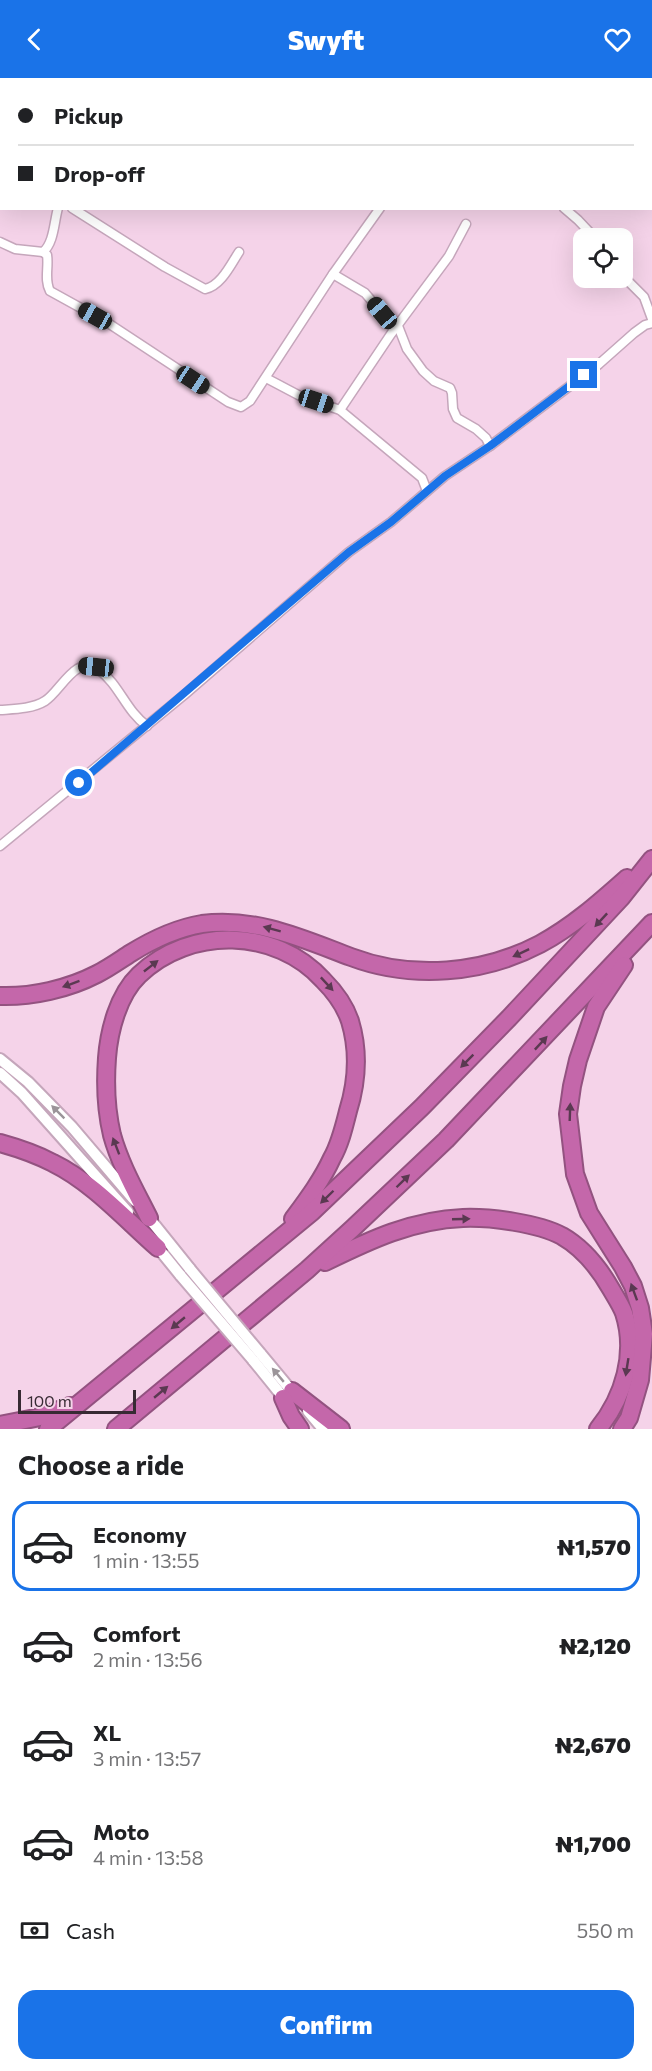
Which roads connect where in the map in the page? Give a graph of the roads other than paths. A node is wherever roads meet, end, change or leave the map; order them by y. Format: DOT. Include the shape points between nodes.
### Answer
graph roads {
  1 [pos="58,210"];
  2 [pos="75,210"];
  3 [pos="379,210"];
  4 [pos="566,210"];
  5 [pos="466,224"];
  6 [pos="586,228"];
  7 [pos="0,242"];
  8 [pos="43,252"];
  9 [pos="239,252"];
  10 [pos="333,274"];
  11 [pos="633,286"];
  12 [pos="652,321"];
  13 [pos="398,326"];
  14 [pos="266,378"];
  15 [pos="340,410"];
  16 [pos="490,446"];
  17 [pos="427,491"];
  18 [pos="0,710"];
  19 [pos="147,726"];
  20 [pos="0,846"];
  21 [pos="652,858"];
  22 [pos="651,925"];
  23 [pos="0,996"];
  24 [pos="0,1059"];
  25 [pos="0,1073"];
  26 [pos="0,1143"];
  27 [pos="149,1218"];
  28 [pos="277,1242"];
  29 [pos="158,1248"];
  30 [pos="308,1270"];
  31 [pos="257,1357"];
  32 [pos="287,1394"];
  33 [pos="87,1399"];
  34 [pos="0,1425"];
  35 [pos="48,1429"];
  36 [pos="116,1429"];
  37 [pos="300,1429"];
  38 [pos="309,1429"];
  39 [pos="323,1429"];
  40 [pos="341,1429"];
  41 [pos="598,1429"];
  42 [pos="622,1429"];
  1 -- 8 [label="street" via="51,240"];
  2 -- 9 [label="street" via="205,289 212,287"];
  3 -- 10 [label="street"];
  4 -- 6 [label="street"];
  5 -- 13 [label="street" via="449,256"];
  7 -- 8 [label="street" via="24,252"];
  8 -- 14 [label="street" via="47,255 50,291 108,323 228,402 241,407"];
  10 -- 13 [label="street" via="365,293"];
  10 -- 14 [label="street"];
  11 -- 12 [label="street" via="644,297"];
  12 -- 16 [label="street"];
  13 -- 15 [label="street"];
  13 -- 16 [label="street" via="407,349 423,371 450,388 457,418 476,429"];
  14 -- 15 [label="street" via="302,397"];
  15 -- 17 [label="street" via="422,478"];
  16 -- 17 [label="street"];
  17 -- 19 [label="street" via="342,558"];
  18 -- 19 [label="street" via="45,701 71,673 84,666 96,667"];
  19 -- 20 [label="street"];
  21 -- 23 [label="highway, one-way" via="591,909 542,943 480,966 421,971 390,968 268,927 202,924 171,933 96,975 17,996"];
  21 -- 28 [label="highway, one-way" via="509,1018 422,1107"];
  30 -- 22 [label="highway, one-way" via="446,1140"];
  42 -- 22 [label="highway, one-way" via="640,1380 644,1334 640,1308 623,1267 589,1213 575,1174 568,1114 578,1060 596,1007"];
  27 -- 24 [label="street, one-way" via="72,1127"];
  25 -- 29 [label="street" via="108,1187"];
  26 -- 29 [label="highway" via="55,1164 100,1196"];
  27 -- 28 [label="highway, one-way" via="112,1137 106,1103 108,1046 118,1012 138,976 162,958 214,940 243,939 271,945 316,971 335,992 350,1020 355,1046 356,1071 350,1106 334,1156"];
  27 -- 31 [label="street, bridge"];
  28 -- 33 [label="highway, one-way"];
  29 -- 31 [label="street, bridge"];
  36 -- 30 [label="highway, one-way"];
  30 -- 41 [label="highway, one-way" via="374,1238 439,1220 512,1222 562,1236 600,1269 623,1312 628,1336 624,1381"];
  31 -- 32 [label="street"];
  32 -- 37 [label="highway" via="291,1416"];
  32 -- 38 [label="street"];
  32 -- 39 [label="street"];
  32 -- 40 [label="highway"];
  33 -- 34 [label="highway" via="40,1417"];
  33 -- 35 [label="highway"];
}
